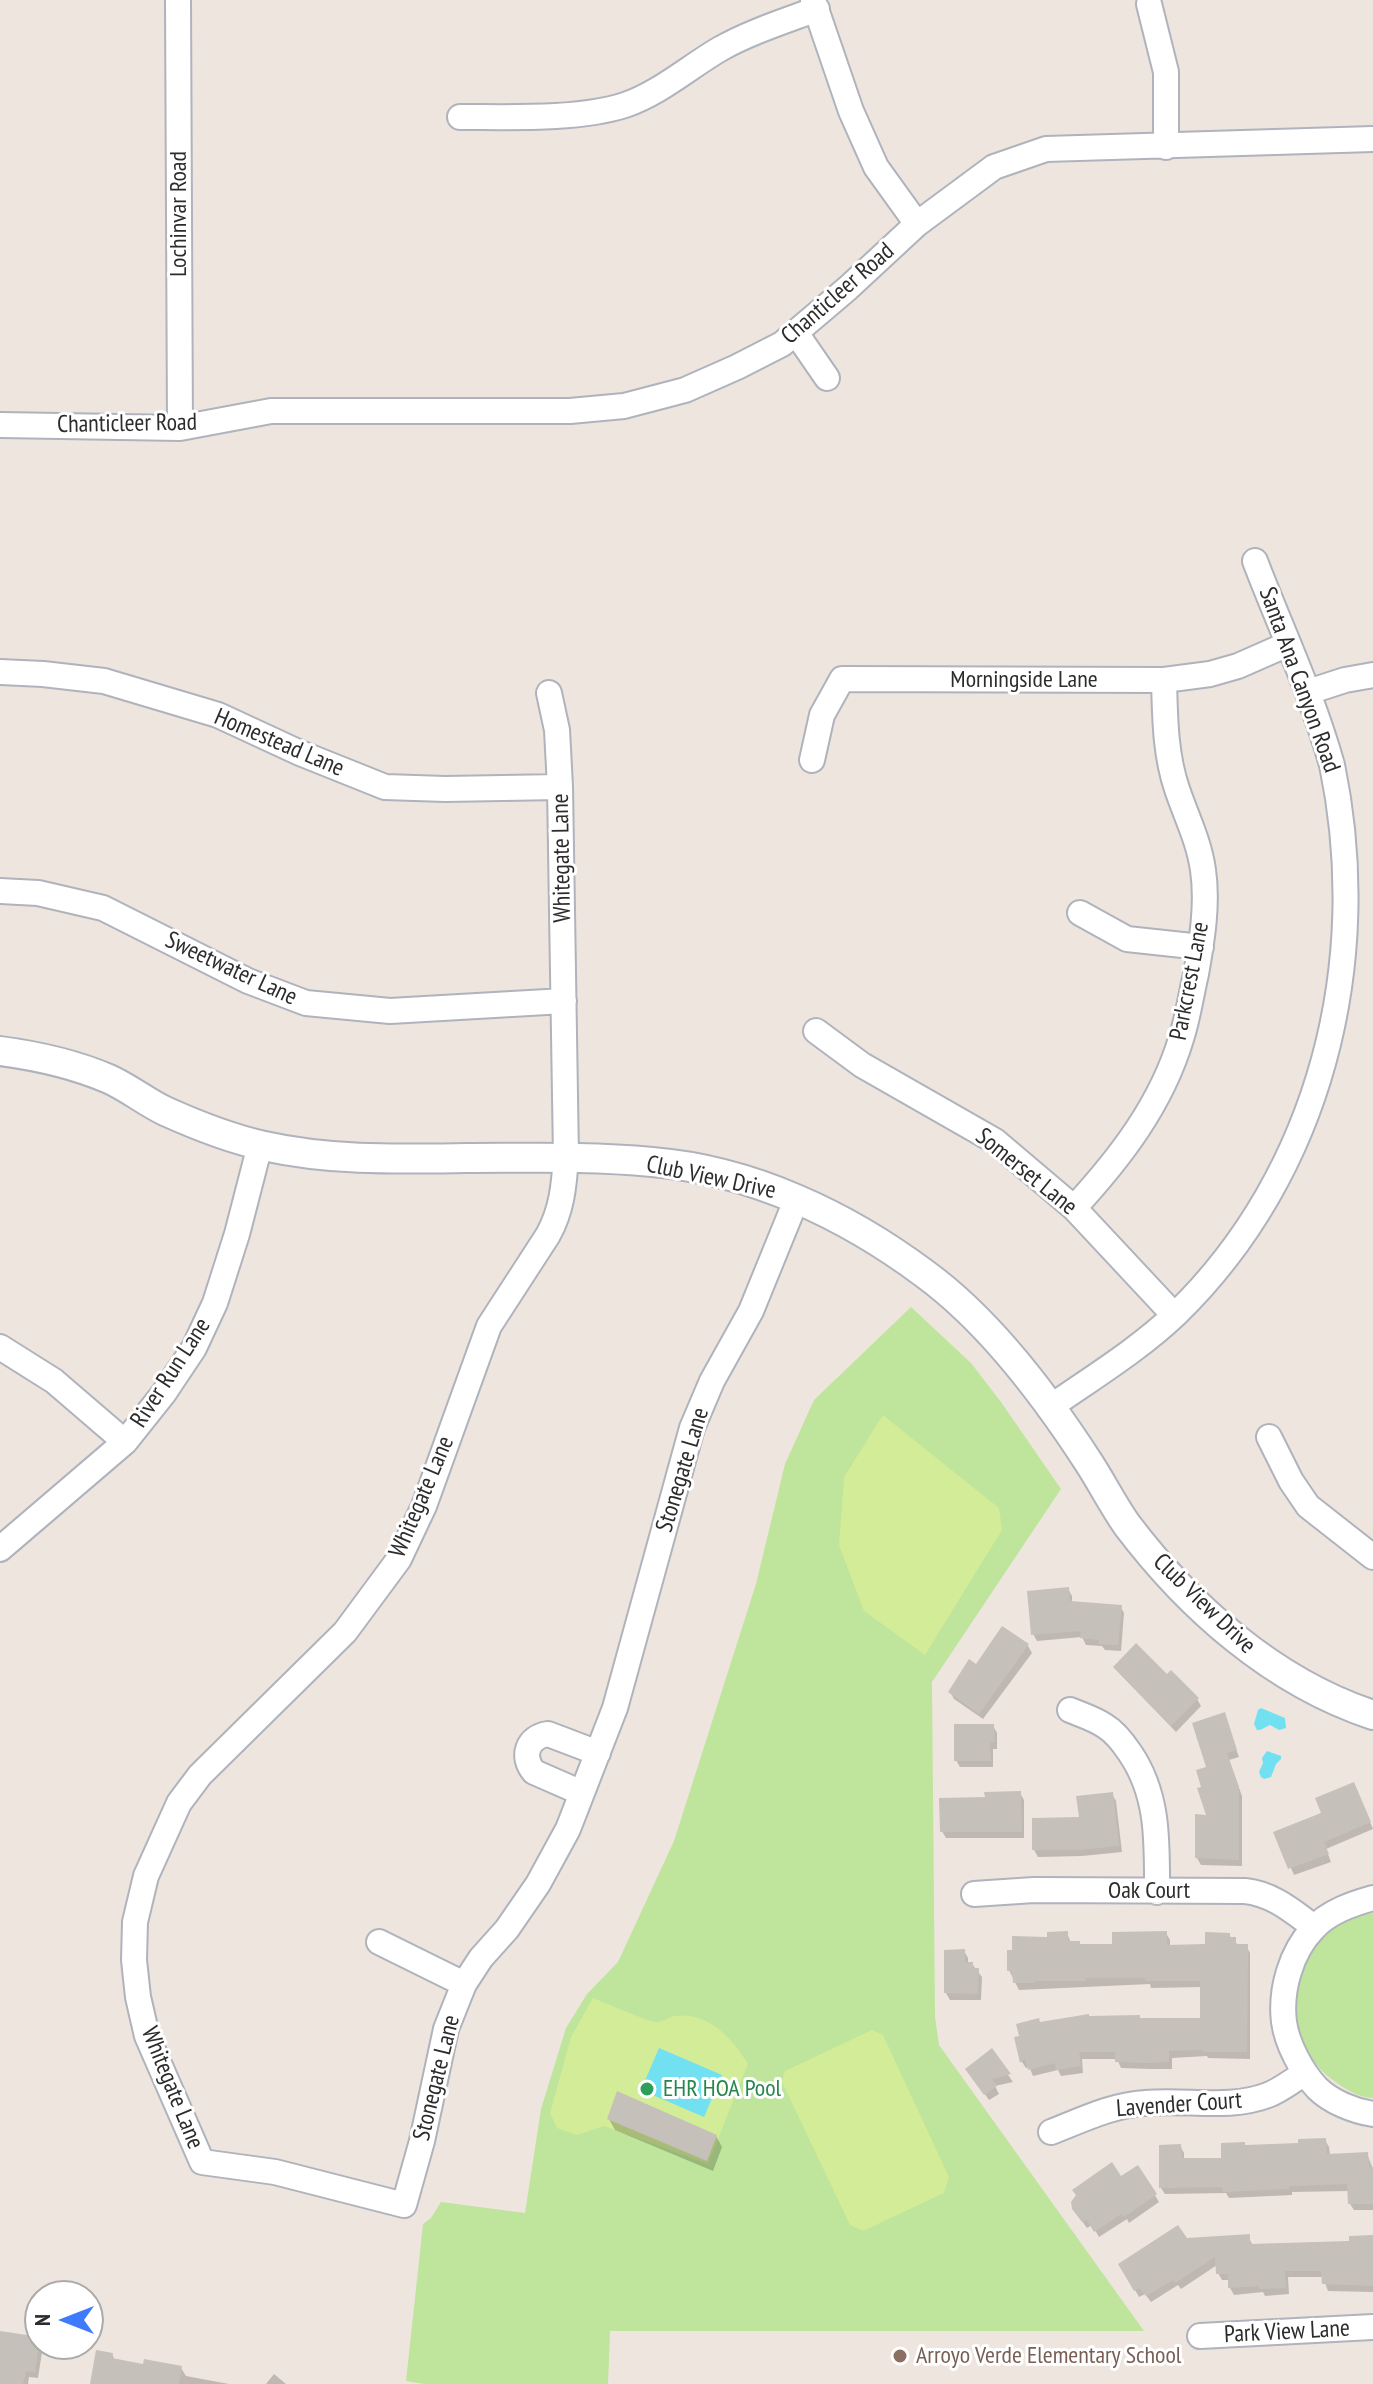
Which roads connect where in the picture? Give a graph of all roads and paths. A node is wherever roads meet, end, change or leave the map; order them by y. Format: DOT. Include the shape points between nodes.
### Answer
graph roads {
  1 [pos="178,0"];
  2 [pos="815,4"];
  3 [pos="1149,4"];
  4 [pos="460,117"];
  5 [pos="1373,139"];
  6 [pos="1166,147"];
  7 [pos="917,224"];
  8 [pos="796,333"];
  9 [pos="827,378"];
  10 [pos="0,425"];
  11 [pos="180,428"];
  12 [pos="1255,561"];
  13 [pos="1288,644"];
  14 [pos="0,672"];
  15 [pos="1373,675"];
  16 [pos="1164,680"];
  17 [pos="1308,692"];
  18 [pos="549,693"];
  19 [pos="812,760"];
  20 [pos="560,787"];
  21 [pos="0,891"];
  22 [pos="1080,913"];
  23 [pos="1201,947"];
  24 [pos="564,1001"];
  25 [pos="816,1031"];
  26 [pos="0,1051"];
  27 [pos="260,1145"];
  28 [pos="566,1157"];
  29 [pos="797,1198"];
  30 [pos="1074,1208"];
  31 [pos="1174,1315"];
  32 [pos="0,1347"];
  33 [pos="1049,1408"];
  34 [pos="1269,1437"];
  35 [pos="125,1442"];
  36 [pos="0,1549"];
  37 [pos="1373,1557"];
  38 [pos="1070,1710"];
  39 [pos="1373,1715"];
  40 [pos="598,1753"];
  41 [pos="582,1793"];
  42 [pos="1157,1892"];
  43 [pos="974,1894"];
  44 [pos="1373,1898"];
  45 [pos="1314,1927"];
  46 [pos="379,1942"];
  47 [pos="464,1984"];
  48 [pos="1305,2073"];
  49 [pos="1373,2114"];
  50 [pos="1051,2132"];
  51 [pos="404,2205"];
  52 [pos="1373,2327"];
  53 [pos="1200,2336"];
  1 -- 11 [label="street, Lochinvar Road"];
  2 -- 4 [label="street" via="721,48 625,105 580,113"];
  2 -- 7 [label="street" via="876,167"];
  3 -- 6 [label="street" via="1166,72"];
  5 -- 6 [label="street, Chanticleer Road"];
  6 -- 7 [label="street, Chanticleer Road" via="1046,149 994,167"];
  7 -- 8 [label="street, Chanticleer Road"];
  8 -- 9 [label="street"];
  8 -- 11 [label="street, Chanticleer Road" via="685,390 624,406 570,411 271,411"];
  10 -- 11 [label="street, Chanticleer Road"];
  12 -- 13 [label="street, Santa Ana Canyon Road"];
  13 -- 16 [label="street, Morningside Lane" via="1238,666"];
  13 -- 17 [label="street, Santa Ana Canyon Road"];
  14 -- 20 [label="street, Homestead Lane" via="104,681 218,715 385,787"];
  15 -- 17 [label="street"];
  16 -- 19 [label="street, Morningside Lane" via="842,679 822,715"];
  16 -- 23 [label="street, Parkcrest Lane" via="1170,763 1203,872"];
  17 -- 31 [label="street, Santa Ana Canyon Road" via="1332,766 1348,843 1351,952 1340,1016 1325,1079 1296,1147 1222,1264"];
  18 -- 20 [label="street, Whitegate Lane"];
  20 -- 24 [label="street, Whitegate Lane"];
  21 -- 24 [label="street, Sweetwater Lane" via="38,893 103,908 248,981 306,1003 390,1011"];
  22 -- 23 [label="street" via="1127,939"];
  23 -- 30 [label="street, Parkcrest Lane" via="1181,1041 1152,1107 1135,1136"];
  24 -- 28 [label="street, Whitegate Lane"];
  25 -- 30 [label="street, Somerset Lane" via="862,1065 995,1141"];
  26 -- 27 [label="street, Club View Drive" via="73,1065 164,1111"];
  27 -- 28 [label="street, Club View Drive" via="316,1156 373,1159"];
  27 -- 35 [label="street, River Run Lane" via="215,1303 194,1348"];
  28 -- 29 [label="street, Club View Drive" via="688,1167"];
  28 -- 51 [label="street, Whitegate Lane" via="557,1219 489,1326 424,1506 399,1559 345,1632 200,1775 179,1803 146,1876 135,1922 134,1960 147,2036 202,2162 275,2172"];
  29 -- 33 [label="street, Club View Drive" via="928,1275 999,1342"];
  29 -- 40 [label="street, Stonegate Lane" via="751,1311 692,1428 623,1682"];
  30 -- 31 [label="street, Somerset Lane"];
  31 -- 33 [label="street, Santa Ana Canyon Road"];
  32 -- 35 [label="street" via="54,1381"];
  33 -- 39 [label="street, Club View Drive" via="1124,1521 1224,1630 1262,1659"];
  34 -- 37 [label="street" via="1308,1506"];
  35 -- 36 [label="street, River Run Lane"];
  38 -- 42 [label="street" via="1107,1726 1142,1771 1154,1807"];
  40 -- 41 [label="street, Stonegate Lane"];
  40 -- 41 [label="street" via="548,1734 528,1746 534,1772"];
  41 -- 47 [label="street, Stonegate Lane" via="538,1884"];
  42 -- 43 [label="street, Oak Court"];
  42 -- 45 [label="street, Oak Court" via="1261,1893"];
  44 -- 45 [label="street" via="1343,1908"];
  45 -- 48 [label="street" via="1299,1947 1284,1996 1284,2023"];
  46 -- 47 [label="street"];
  47 -- 51 [label="street, Stonegate Lane" via="446,2029"];
  48 -- 49 [label="street" via="1339,2103"];
  48 -- 50 [label="street, Lavender Court" via="1246,2101 1107,2109"];
  52 -- 53 [label="street, Park View Lane"];
}
